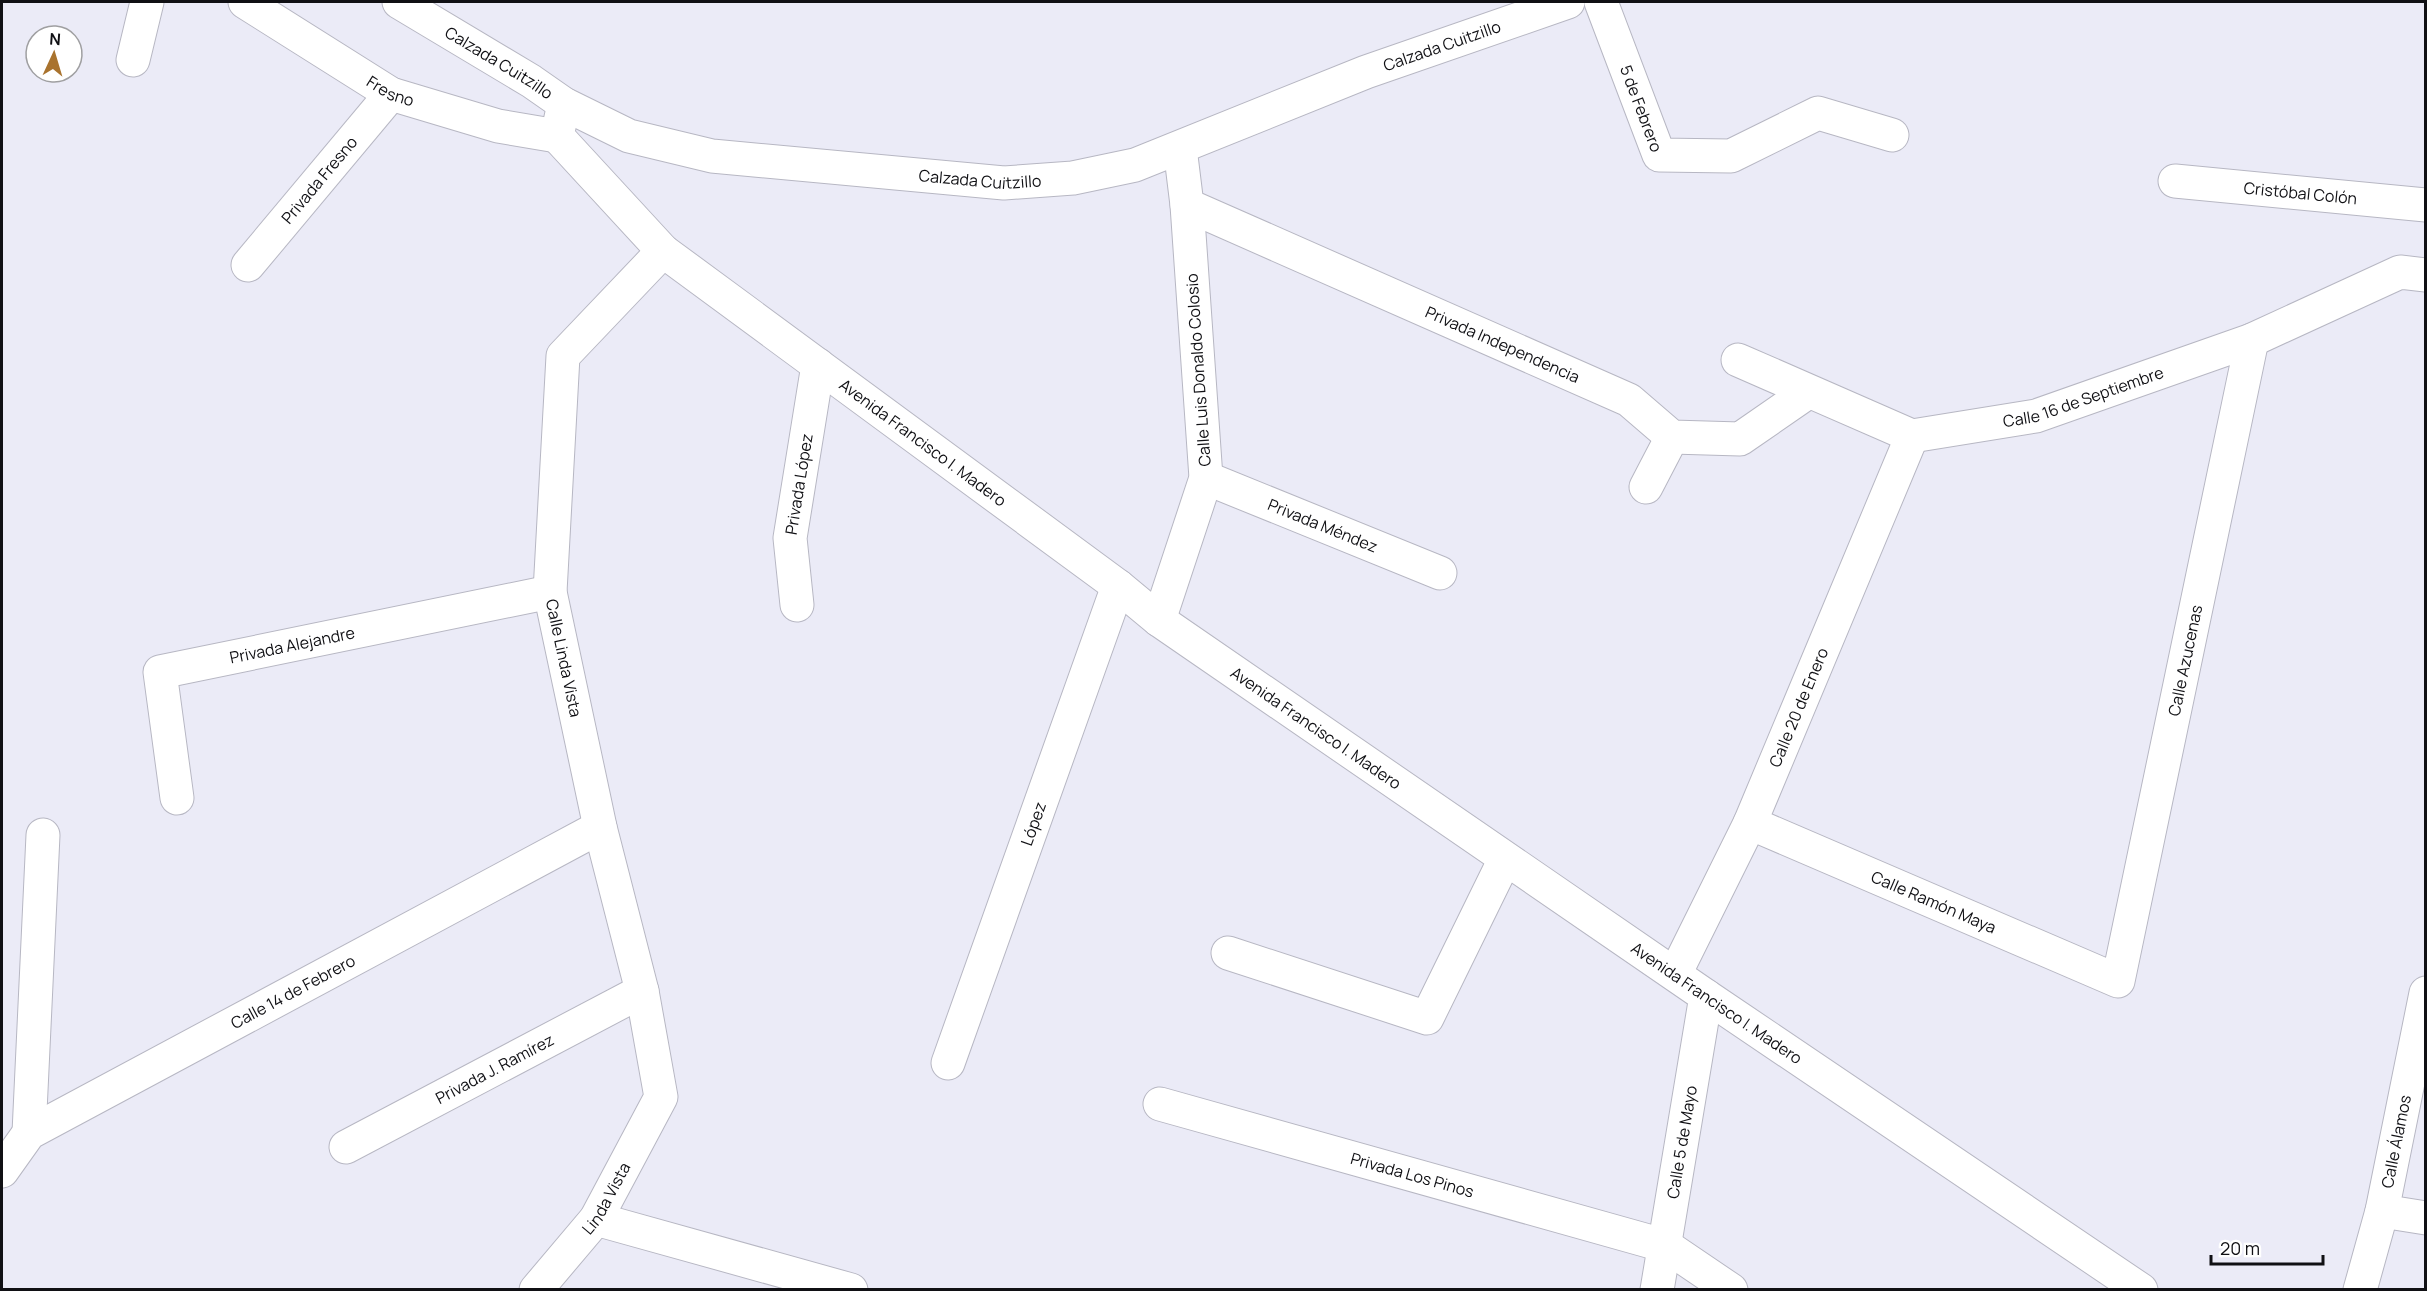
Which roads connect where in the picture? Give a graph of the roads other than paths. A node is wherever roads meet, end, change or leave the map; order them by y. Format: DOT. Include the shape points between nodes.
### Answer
graph roads {
  1 [pos="147,2"];
  2 [pos="245,2"];
  3 [pos="399,2"];
  4 [pos="1569,2"];
  5 [pos="1601,2"];
  6 [pos="134,60"];
  7 [pos="391,94"];
  8 [pos="564,104"];
  9 [pos="1892,135"];
  10 [pos="557,136"];
  11 [pos="1180,148"];
  12 [pos="2175,181"];
  13 [pos="1187,205"];
  14 [pos="2426,205"];
  15 [pos="663,251"];
  16 [pos="248,265"];
  17 [pos="2426,274"];
  18 [pos="2252,340"];
  19 [pos="1738,360"];
  20 [pos="818,365"];
  21 [pos="1808,392"];
  22 [pos="1912,436"];
  23 [pos="1672,437"];
  24 [pos="1206,478"];
  25 [pos="1646,488"];
  26 [pos="1440,573"];
  27 [pos="1118,586"];
  28 [pos="550,592"];
  29 [pos="797,605"];
  30 [pos="1159,620"];
  31 [pos="177,798"];
  32 [pos="1750,823"];
  33 [pos="600,827"];
  34 [pos="43,836"];
  35 [pos="1505,859"];
  36 [pos="1228,952"];
  37 [pos="1675,974"];
  38 [pos="2118,981"];
  39 [pos="642,991"];
  40 [pos="2426,993"];
  41 [pos="1706,996"];
  42 [pos="948,1063"];
  43 [pos="661,1096"];
  44 [pos="1160,1104"];
  45 [pos="29,1133"];
  46 [pos="346,1147"];
  47 [pos="2,1171"];
  48 [pos="2382,1211"];
  49 [pos="2426,1218"];
  50 [pos="596,1219"];
  51 [pos="1666,1246"];
  52 [pos="536,1290"];
  53 [pos="851,1290"];
  54 [pos="1658,1290"];
  55 [pos="1731,1290"];
  56 [pos="2141,1290"];
  57 [pos="2360,1290"];
  1 -- 6 [label="street"];
  2 -- 7 [label="street, Fresno"];
  3 -- 8 [label="street, Calzada Cuitzillo"];
  4 -- 11 [label="street, Calzada Cuitzillo" via="1366,72"];
  5 -- 9 [label="street, 5 de Febrero" via="1659,155 1731,156 1818,113"];
  7 -- 10 [label="street, Fresno" via="498,126"];
  7 -- 16 [label="street, Privada Fresno"];
  8 -- 10 [label="street"];
  8 -- 11 [label="street, Calzada Cuitzillo" via="629,136 712,156 1004,183 1073,178 1135,165"];
  10 -- 15 [label="street, Avenida Francisco I. Madero"];
  11 -- 13 [label="street, Calle Luis Donaldo Colosio"];
  12 -- 14 [label="street, Cristóbal Colón"];
  13 -- 23 [label="street, Privada Independencia" via="1629,400"];
  13 -- 24 [label="street, Calle Luis Donaldo Colosio"];
  15 -- 20 [label="street, Avenida Francisco I. Madero"];
  15 -- 28 [label="street, Calle Linda Vista" via="563,356"];
  17 -- 18 [label="street, Calle 16 de Septiembre" via="2400,272"];
  18 -- 22 [label="street, Calle 16 de Septiembre" via="2036,416"];
  18 -- 38 [label="street, Calle Azucenas"];
  19 -- 21 [label="street"];
  20 -- 27 [label="street, Avenida Francisco I. Madero"];
  20 -- 29 [label="street, Privada López" via="790,538"];
  21 -- 22 [label="street"];
  21 -- 23 [label="street" via="1740,439"];
  22 -- 32 [label="street, Calle 20 de Enero"];
  23 -- 25 [label="street"];
  24 -- 26 [label="street, Privada Méndez"];
  24 -- 30 [label="street, Calle Luis Donaldo Colosio"];
  27 -- 30 [label="street, Avenida Francisco I. Madero"];
  27 -- 42 [label="street, López"];
  28 -- 31 [label="street, Privada Alejandre" via="160,672"];
  28 -- 33 [label="street, Calle Linda Vista"];
  30 -- 35 [label="street, Avenida Francisco I. Madero"];
  32 -- 37 [label="street, Calle 20 de Enero"];
  32 -- 38 [label="street, Calle Ramón Maya"];
  33 -- 39 [label="street, Calle Linda Vista"];
  33 -- 45 [label="street, Calle 14 de Febrero"];
  34 -- 45 [label="street"];
  35 -- 36 [label="street" via="1427,1018"];
  35 -- 37 [label="street, Avenida Francisco I. Madero"];
  37 -- 41 [label="street, Avenida Francisco I. Madero"];
  39 -- 43 [label="street, Calle Linda Vista"];
  39 -- 46 [label="street, Privada J. Ramírez"];
  40 -- 48 [label="street, Calle Álamos"];
  41 -- 51 [label="street, Calle 5 de Mayo"];
  41 -- 56 [label="street, Avenida Francisco I. Madero"];
  43 -- 50 [label="street, Linda Vista"];
  44 -- 51 [label="street, Privada Los Pinos"];
  45 -- 47 [label="street, Calle 14 de Febrero"];
  48 -- 49 [label="street"];
  48 -- 57 [label="street, Calle Álamos"];
  50 -- 52 [label="street, Linda Vista"];
  50 -- 53 [label="street"];
  51 -- 54 [label="street, Calle 5 de Mayo"];
  51 -- 55 [label="street, Privada Los Pinos"];
}
